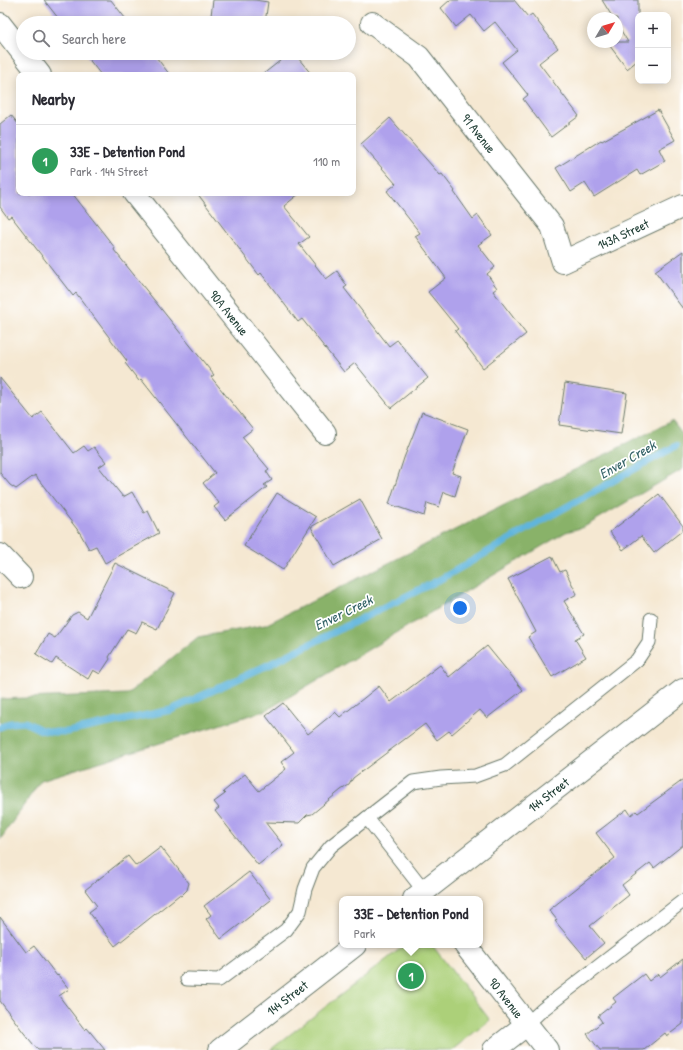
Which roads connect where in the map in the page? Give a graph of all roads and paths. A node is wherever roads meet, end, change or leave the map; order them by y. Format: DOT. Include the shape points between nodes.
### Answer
graph roads {
  1 [pos="372,23"];
  2 [pos="0,24"];
  3 [pos="16,44"];
  4 [pos="28,60"];
  5 [pos="38,72"];
  6 [pos="136,196"];
  7 [pos="683,206"];
  8 [pos="563,262"];
  9 [pos="325,433"];
  10 [pos="0,555"];
  11 [pos="21,578"];
  12 [pos="651,619"];
  13 [pos="683,690"];
  14 [pos="367,818"];
  15 [pos="422,896"];
  16 [pos="683,901"];
  17 [pos="351,948"];
  18 [pos="467,948"];
  19 [pos="187,979"];
  20 [pos="527,1024"];
  21 [pos="220,1050"];
  22 [pos="494,1050"];
  23 [pos="547,1050"];
  1 -- 8 [label="street, 91 Avenue" via="419,57 552,226"];
  2 -- 3 [label="street"];
  4 -- 5 [label="street"];
  6 -- 9 [label="street, 90A Avenue"];
  7 -- 8 [label="street, 143A Street"];
  10 -- 11 [label="street"];
  12 -- 14 [label="lane" via="649,642 637,660 505,765 475,776 413,782"];
  13 -- 15 [label="street, 144 Street"];
  14 -- 15 [label="lane"];
  14 -- 19 [label="lane" via="331,846 313,868 300,911 286,930 219,980"];
  16 -- 20 [label="lane"];
  17 -- 21 [label="street, 144 Street"];
  18 -- 20 [label="street, 90 Avenue"];
  20 -- 22 [label="street"];
  20 -- 23 [label="street, 90 Avenue"];
}
